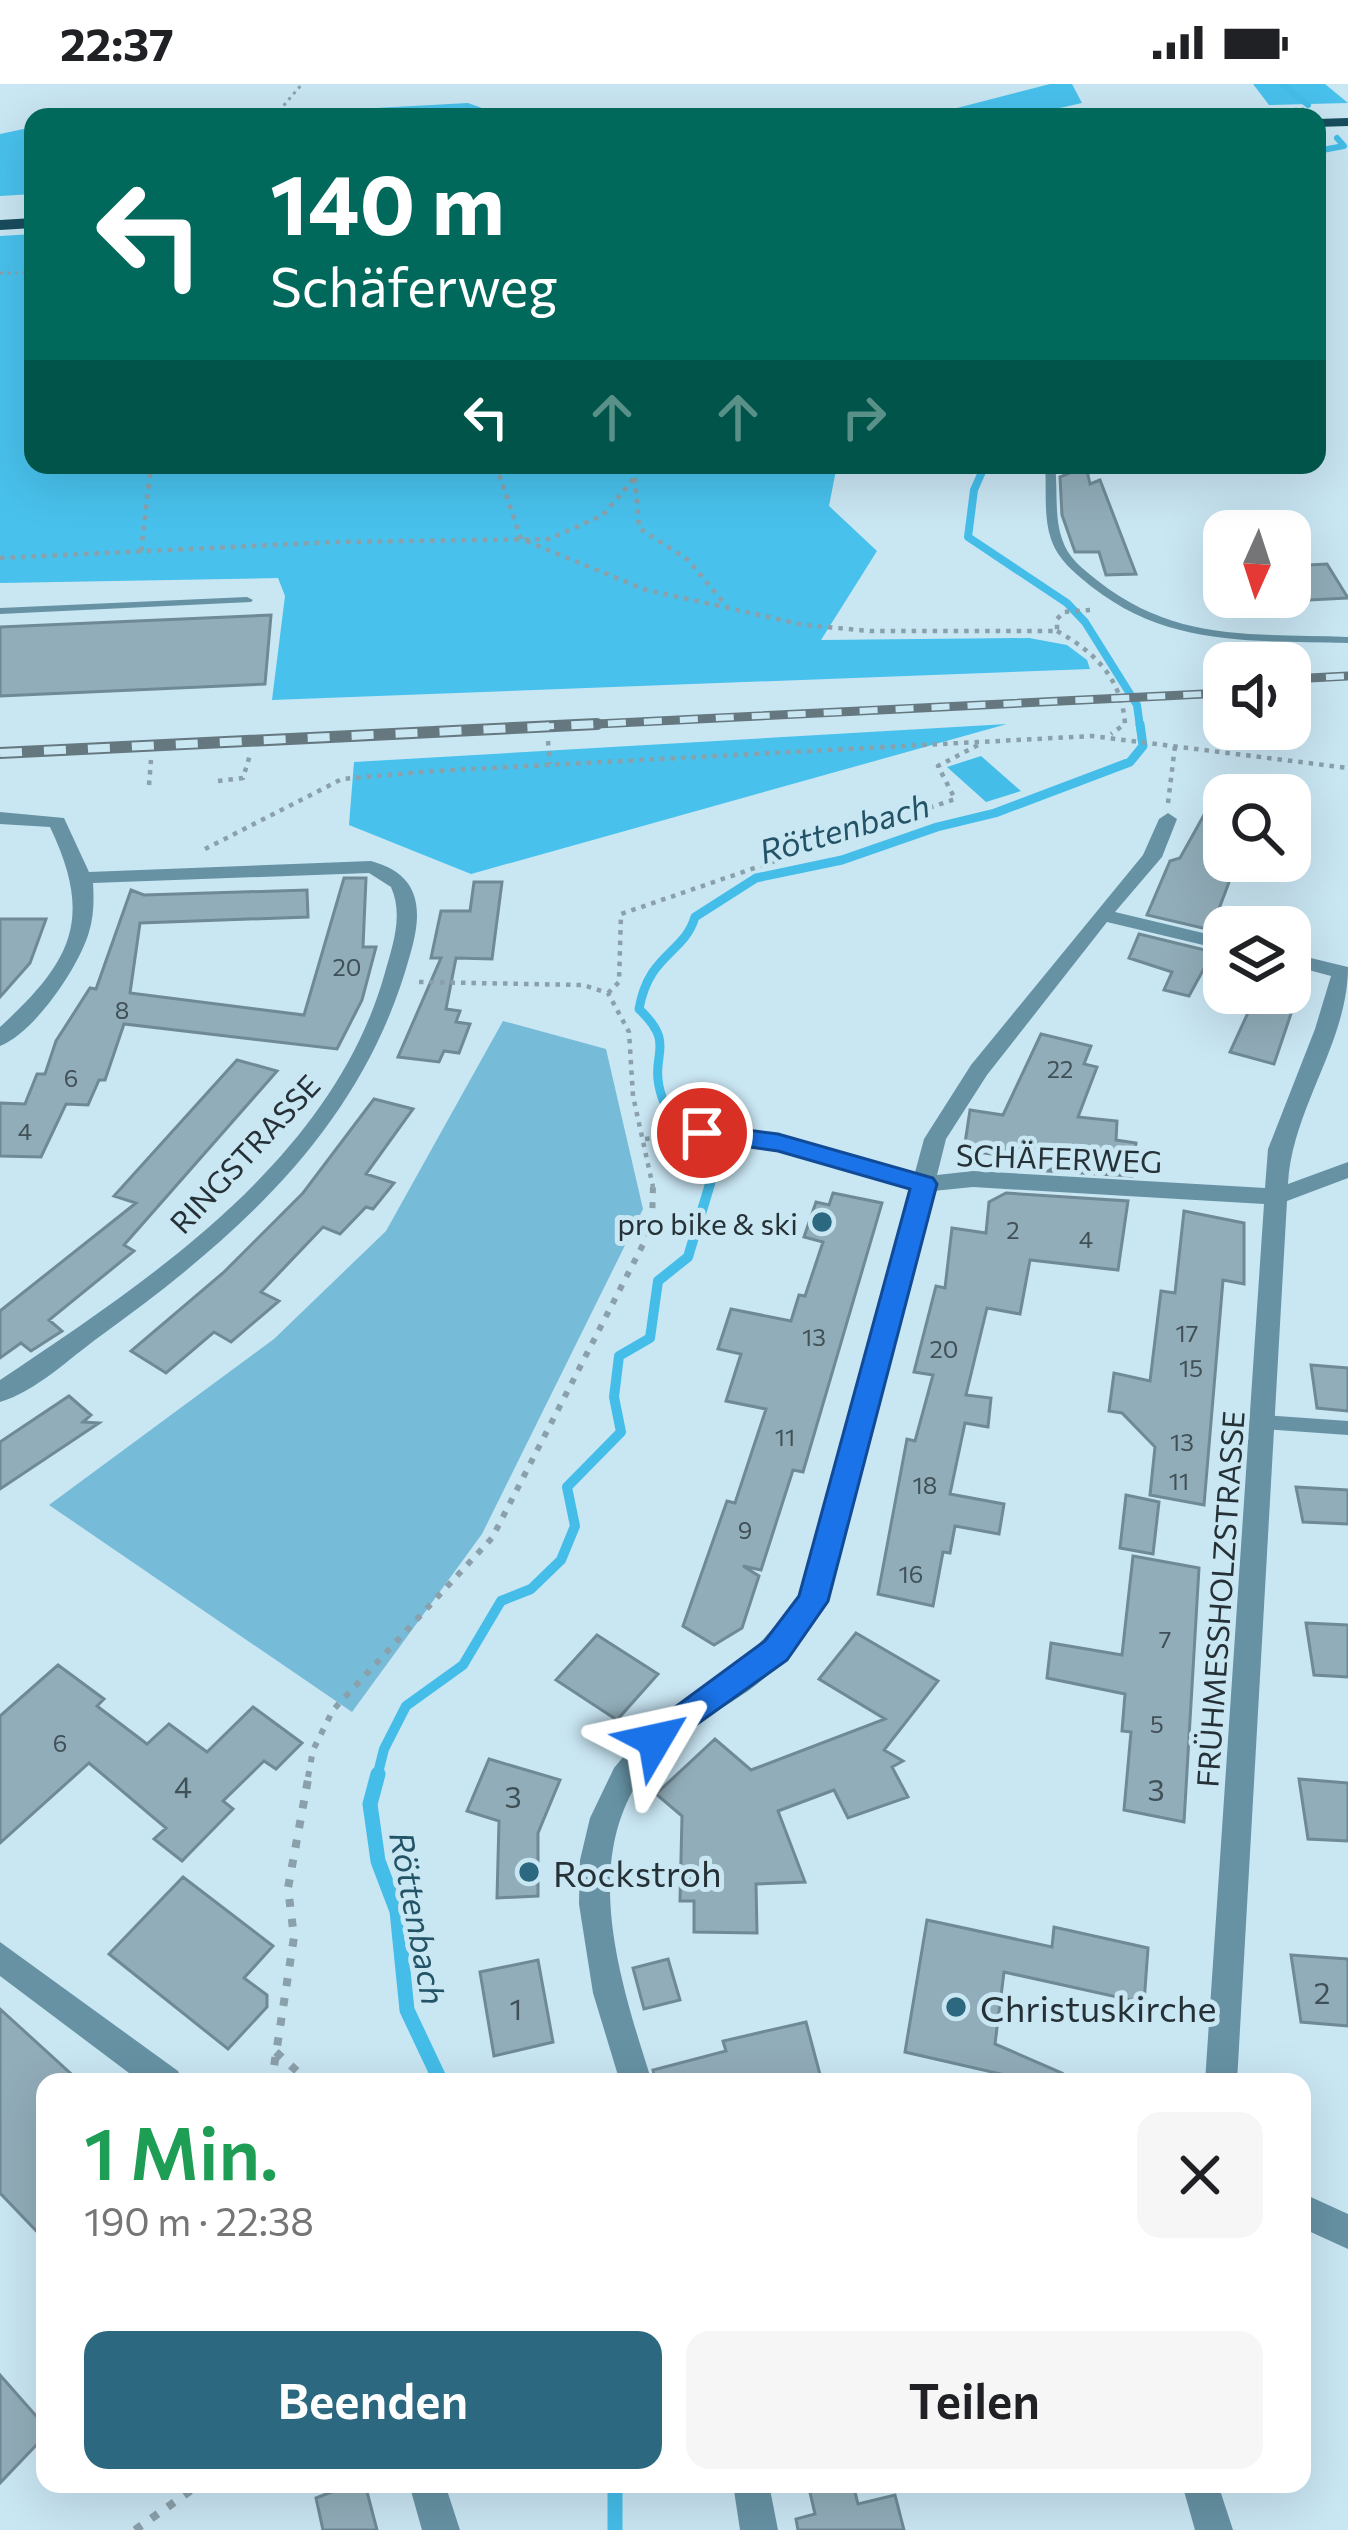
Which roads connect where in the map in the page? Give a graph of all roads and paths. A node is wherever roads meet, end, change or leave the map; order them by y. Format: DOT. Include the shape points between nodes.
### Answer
graph roads {
  1 [pos="302,84"];
  2 [pos="1128,105"];
  3 [pos="282,108"];
  4 [pos="1129,108"];
  5 [pos="150,474"];
  6 [pos="499,474"];
  7 [pos="634,474"];
  8 [pos="1051,474"];
  9 [pos="634,477"];
  10 [pos="521,538"];
  11 [pos="140,551"];
  12 [pos="0,558"];
  13 [pos="248,600"];
  14 [pos="728,608"];
  15 [pos="1079,609"];
  16 [pos="0,611"];
  17 [pos="1057,631"];
  18 [pos="1348,640"];
  19 [pos="1108,736"];
  20 [pos="548,741"];
  21 [pos="983,742"];
  22 [pos="1175,745"];
  23 [pos="250,755"];
  24 [pos="151,760"];
  25 [pos="550,764"];
  26 [pos="1348,768"];
  27 [pos="218,782"];
  28 [pos="148,785"];
  29 [pos="0,818"];
  30 [pos="1168,819"];
  31 [pos="159,874"];
  32 [pos="82,878"];
  33 [pos="1102,915"];
  34 [pos="1203,939"];
  35 [pos="1311,964"];
  36 [pos="397,982"];
  37 [pos="608,993"];
  38 [pos="0,1039"];
  39 [pos="702,1133"];
  40 [pos="666,1138"];
  41 [pos="645,1139"];
  42 [pos="1348,1169"];
  43 [pos="924,1184"];
  44 [pos="1276,1197"];
  45 [pos="0,1393"];
  46 [pos="1264,1422"];
  47 [pos="1348,1428"];
  48 [pos="0,1957"];
  49 [pos="276,2052"];
  50 [pos="155,2073"];
  51 [pos="273,2073"];
  52 [pos="299,2073"];
  53 [pos="633,2073"];
  54 [pos="1222,2073"];
  55 [pos="1311,2214"];
  56 [pos="1348,2232"];
  57 [pos="187,2493"];
  58 [pos="430,2493"];
  59 [pos="753,2493"];
  60 [pos="1203,2493"];
  61 [pos="135,2530"];
  62 [pos="441,2530"];
  63 [pos="759,2530"];
  64 [pos="1214,2530"];
  1 -- 3 [label="path"];
  2 -- 4 [label="path"];
  5 -- 11 [label="path"];
  6 -- 10 [label="path"];
  7 -- 9 [label="path"];
  8 -- 18 [label="lane" via="1059,547 1118,605 1210,636"];
  9 -- 10 [label="path" via="603,514 548,538"];
  9 -- 14 [label="path" via="639,528 688,560"];
  10 -- 11 [label="path"];
  10 -- 14 [label="path" via="646,590"];
  11 -- 12 [label="path"];
  13 -- 16 [label="lane"];
  14 -- 17 [label="path" via="870,631"];
  15 -- 17 [label="path" via="1057,619"];
  17 -- 19 [label="path" via="1097,652 1125,706 1125,724"];
  19 -- 21 [label="path"];
  19 -- 22 [label="path"];
  20 -- 25 [label="path"];
  21 -- 25 [label="path"];
  21 -- 37 [label="path" via="938,766 955,799 621,914 619,982"];
  22 -- 26 [label="path"];
  22 -- 30 [label="path"];
  23 -- 27 [label="path" via="243,778"];
  24 -- 28 [label="path"];
  25 -- 31 [label="path" via="342,779"];
  29 -- 32 [label="street" via="57,822"];
  30 -- 33 [label="street" via="1152,857"];
  31 -- 32 [label="street, RINGSTRASSE"];
  31 -- 36 [label="street, RINGSTRASSE" via="386,871 408,894"];
  32 -- 38 [label="street" via="79,937 48,989"];
  33 -- 34 [label="street"];
  33 -- 43 [label="street" via="979,1070 935,1139"];
  35 -- 44 [label="street, FRÜHMESSHOLZSTRASSE" via="1342,972 1279,1149"];
  36 -- 37 [label="path" via="583,985"];
  36 -- 45 [label="street, RINGSTRASSE" via="345,1088 238,1212 95,1329"];
  37 -- 41 [label="path" via="629,1032"];
  39 -- 43 [label="lane, SCHÄFERWEG" via="778,1142"];
  40 -- 41 [label="path"];
  41 -- 49 [label="path" via="652,1227 492,1538 333,1710 313,1750 288,1888 294,1937"];
  42 -- 44 [label="street"];
  43 -- 44 [label="street, SCHÄFERWEG" via="973,1179"];
  43 -- 53 [label="street" via="813,1601 776,1651 655,1740 604,1816 593,1884 600,1969"];
  44 -- 46 [label="street, FRÜHMESSHOLZSTRASSE"];
  46 -- 47 [label="lane"];
  46 -- 54 [label="street, FRÜHMESSHOLZSTRASSE"];
  48 -- 50 [label="street"];
  49 -- 51 [label="path"];
  49 -- 52 [label="path"];
  55 -- 56 [label="street"];
  57 -- 61 [label="path"];
  58 -- 62 [label="street"];
  59 -- 63 [label="street"];
  60 -- 64 [label="street"];
}
